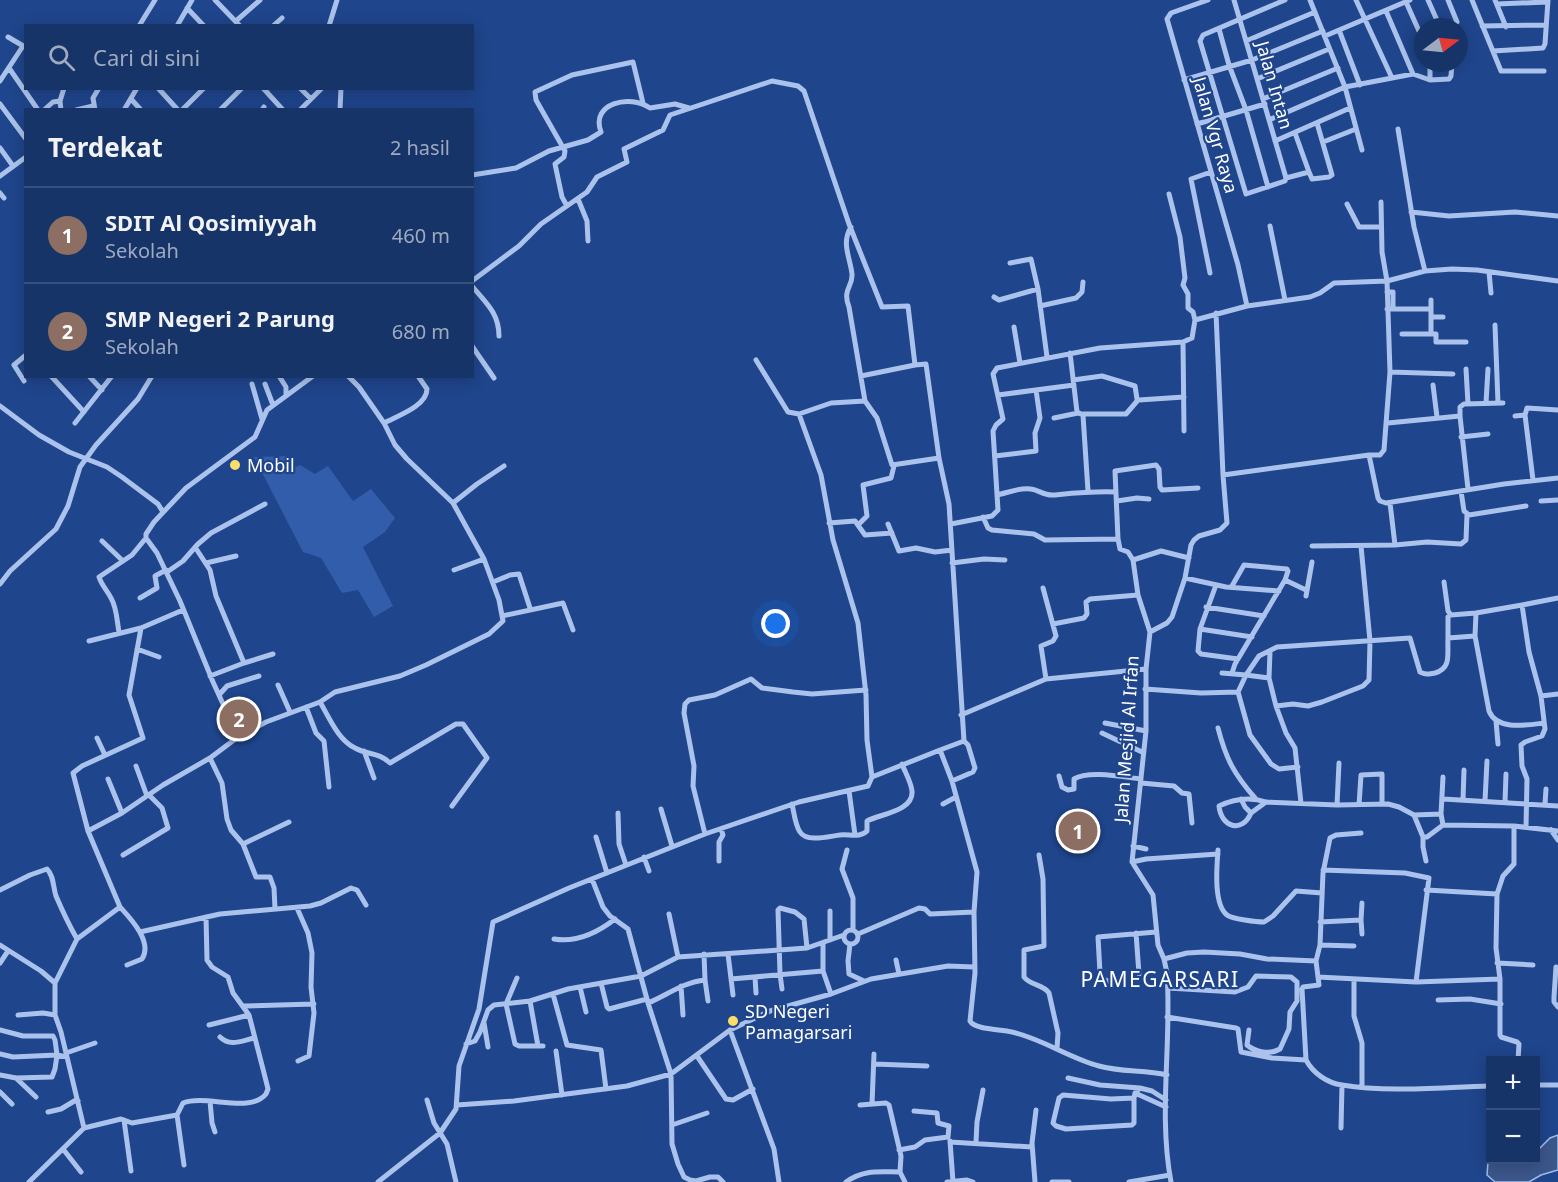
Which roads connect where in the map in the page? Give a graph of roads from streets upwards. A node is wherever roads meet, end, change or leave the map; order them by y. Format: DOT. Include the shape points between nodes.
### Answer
graph roads {
  1 [pos="155,0"];
  2 [pos="192,0"];
  3 [pos="215,0"];
  4 [pos="338,0"];
  5 [pos="1208,0"];
  6 [pos="1234,0"];
  7 [pos="1285,0"];
  8 [pos="1310,0"];
  9 [pos="1356,0"];
  10 [pos="1428,0"];
  11 [pos="1448,0"];
  12 [pos="1472,0"];
  13 [pos="256,1"];
  14 [pos="1408,1"];
  15 [pos="1548,1"];
  16 [pos="1496,2"];
  17 [pos="188,8"];
  18 [pos="1386,11"];
  19 [pos="1315,12"];
  20 [pos="282,18"];
  21 [pos="1415,18"];
  22 [pos="1436,18"];
  23 [pos="1455,18"];
  24 [pos="1240,20"];
  25 [pos="1366,20"];
  26 [pos="238,23"];
  27 [pos="140,24"];
  28 [pos="178,24"];
  29 [pos="202,24"];
  30 [pos="275,24"];
  31 [pos="330,24"];
  32 [pos="1546,25"];
  33 [pos="1482,26"];
  34 [pos="1506,27"];
  35 [pos="1219,29"];
  36 [pos="1339,30"];
  37 [pos="1324,33"];
  38 [pos="8,37"];
  39 [pos="1246,41"];
  40 [pos="24,46"];
  41 [pos="24,48"];
  42 [pos="1329,48"];
  43 [pos="1493,51"];
  44 [pos="1252,60"];
  45 [pos="1229,65"];
  46 [pos="9,68"];
  47 [pos="1338,68"];
  48 [pos="1544,70"];
  49 [pos="1210,72"];
  50 [pos="1430,72"];
  51 [pos="1451,72"];
  52 [pos="1413,74"];
  53 [pos="1392,78"];
  54 [pos="1257,79"];
  55 [pos="1184,80"];
  56 [pos="0,81"];
  57 [pos="1430,81"];
  58 [pos="1360,84"];
  59 [pos="1345,87"];
  60 [pos="24,90"];
  61 [pos="24,90"];
  62 [pos="62,90"];
  63 [pos="98,90"];
  64 [pos="136,90"];
  65 [pos="160,90"];
  66 [pos="195,90"];
  67 [pos="202,90"];
  68 [pos="240,90"];
  69 [pos="265,90"];
  70 [pos="302,90"];
  71 [pos="320,90"];
  72 [pos="340,90"];
  73 [pos="198,94"];
  74 [pos="131,99"];
  75 [pos="311,99"];
  76 [pos="60,101"];
  77 [pos="1264,102"];
  78 [pos="643,103"];
  79 [pos="0,104"];
  80 [pos="37,108"];
  81 [pos="46,108"];
  82 [pos="61,108"];
  83 [pos="94,108"];
  84 [pos="125,108"];
  85 [pos="139,108"];
  86 [pos="178,108"];
  87 [pos="182,108"];
  88 [pos="222,108"];
  89 [pos="281,108"];
  90 [pos="302,108"];
  91 [pos="340,108"];
  92 [pos="691,108"];
  93 [pos="1350,108"];
  94 [pos="1245,110"];
  95 [pos="1223,116"];
  96 [pos="1269,120"];
  97 [pos="1317,123"];
  98 [pos="1197,124"];
  99 [pos="1356,129"];
  100 [pos="1398,129"];
  101 [pos="1295,133"];
  102 [pos="24,136"];
  103 [pos="1275,141"];
  104 [pos="1323,142"];
  105 [pos="0,148"];
  106 [pos="564,148"];
  107 [pos="1362,150"];
  108 [pos="24,158"];
  109 [pos="13,166"];
  110 [pos="1210,172"];
  111 [pos="1309,172"];
  112 [pos="474,175"];
  113 [pos="0,176"];
  114 [pos="1286,178"];
  115 [pos="1268,187"];
  116 [pos="1169,194"];
  117 [pos="578,199"];
  118 [pos="1381,202"];
  119 [pos="1347,204"];
  120 [pos="567,206"];
  121 [pos="1411,212"];
  122 [pos="1558,216"];
  123 [pos="1270,226"];
  124 [pos="851,227"];
  125 [pos="1381,227"];
  126 [pos="588,241"];
  127 [pos="1010,263"];
  128 [pos="1425,271"];
  129 [pos="1489,272"];
  130 [pos="1210,273"];
  131 [pos="474,279"];
  132 [pos="1386,280"];
  133 [pos="1558,281"];
  134 [pos="1083,282"];
  135 [pos="474,288"];
  136 [pos="1038,289"];
  137 [pos="1491,293"];
  138 [pos="994,297"];
  139 [pos="1285,300"];
  140 [pos="1431,300"];
  141 [pos="1040,306"];
  142 [pos="1247,306"];
  143 [pos="1390,309"];
  144 [pos="1431,309"];
  145 [pos="1216,313"];
  146 [pos="1431,317"];
  147 [pos="1443,317"];
  148 [pos="1195,320"];
  149 [pos="1495,325"];
  150 [pos="1014,327"];
  151 [pos="1402,334"];
  152 [pos="1431,334"];
  153 [pos="499,336"];
  154 [pos="1183,342"];
  155 [pos="1466,342"];
  156 [pos="474,349"];
  157 [pos="1070,353"];
  158 [pos="24,357"];
  159 [pos="1047,357"];
  160 [pos="756,360"];
  161 [pos="1020,363"];
  162 [pos="915,365"];
  163 [pos="1466,369"];
  164 [pos="1488,369"];
  165 [pos="1390,372"];
  166 [pos="1454,374"];
  167 [pos="861,376"];
  168 [pos="53,378"];
  169 [pos="91,378"];
  170 [pos="111,378"];
  171 [pos="151,378"];
  172 [pos="280,378"];
  173 [pos="310,378"];
  174 [pos="350,378"];
  175 [pos="419,378"];
  176 [pos="494,378"];
  177 [pos="24,381"];
  178 [pos="1073,382"];
  179 [pos="252,384"];
  180 [pos="265,384"];
  181 [pos="1433,385"];
  182 [pos="102,390"];
  183 [pos="1036,390"];
  184 [pos="998,395"];
  185 [pos="286,396"];
  186 [pos="1184,397"];
  187 [pos="1138,400"];
  188 [pos="865,401"];
  189 [pos="1486,403"];
  190 [pos="1468,404"];
  191 [pos="273,405"];
  192 [pos="0,406"];
  193 [pos="1558,410"];
  194 [pos="84,412"];
  195 [pos="1080,413"];
  196 [pos="799,414"];
  197 [pos="1525,415"];
  198 [pos="1460,416"];
  199 [pos="1515,416"];
  200 [pos="1437,417"];
  201 [pos="1054,418"];
  202 [pos="262,419"];
  203 [pos="75,423"];
  204 [pos="384,423"];
  205 [pos="1388,423"];
  206 [pos="1184,431"];
  207 [pos="1488,434"];
  208 [pos="1461,437"];
  209 [pos="1369,455"];
  210 [pos="995,456"];
  211 [pos="939,458"];
  212 [pos="85,459"];
  213 [pos="504,466"];
  214 [pos="894,466"];
  215 [pos="1223,475"];
  216 [pos="1558,478"];
  217 [pos="1533,480"];
  218 [pos="1198,488"];
  219 [pos="1464,490"];
  220 [pos="1088,491"];
  221 [pos="1116,492"];
  222 [pos="998,495"];
  223 [pos="1149,499"];
  224 [pos="1558,500"];
  225 [pos="1117,501"];
  226 [pos="1541,501"];
  227 [pos="453,503"];
  228 [pos="1390,503"];
  229 [pos="265,504"];
  230 [pos="1526,506"];
  231 [pos="163,512"];
  232 [pos="1467,514"];
  233 [pos="983,518"];
  234 [pos="829,522"];
  235 [pos="888,524"];
  236 [pos="951,524"];
  237 [pos="858,525"];
  238 [pos="892,533"];
  239 [pos="146,538"];
  240 [pos="1118,538"];
  241 [pos="102,541"];
  242 [pos="1395,545"];
  243 [pos="1312,546"];
  244 [pos="1361,546"];
  245 [pos="195,547"];
  246 [pos="952,550"];
  247 [pos="236,556"];
  248 [pos="1189,558"];
  249 [pos="484,559"];
  250 [pos="1005,560"];
  251 [pos="1133,560"];
  252 [pos="123,561"];
  253 [pos="1312,562"];
  254 [pos="206,563"];
  255 [pos="952,563"];
  256 [pos="454,570"];
  257 [pos="166,571"];
  258 [pos="1185,578"];
  259 [pos="1285,580"];
  260 [pos="493,582"];
  261 [pos="1444,582"];
  262 [pos="0,584"];
  263 [pos="1216,585"];
  264 [pos="1232,586"];
  265 [pos="1043,588"];
  266 [pos="1279,591"];
  267 [pos="1138,595"];
  268 [pos="140,598"];
  269 [pos="1558,598"];
  270 [pos="1522,605"];
  271 [pos="1206,607"];
  272 [pos="530,608"];
  273 [pos="183,610"];
  274 [pos="1476,613"];
  275 [pos="502,616"];
  276 [pos="1264,616"];
  277 [pos="1448,617"];
  278 [pos="1053,624"];
  279 [pos="141,628"];
  280 [pos="1200,629"];
  281 [pos="573,630"];
  282 [pos="119,632"];
  283 [pos="1150,632"];
  284 [pos="1475,636"];
  285 [pos="1252,637"];
  286 [pos="1448,638"];
  287 [pos="89,641"];
  288 [pos="1370,641"];
  289 [pos="137,649"];
  290 [pos="1270,652"];
  291 [pos="273,654"];
  292 [pos="159,657"];
  293 [pos="1238,659"];
  294 [pos="244,663"];
  295 [pos="1146,669"];
  296 [pos="1222,673"];
  297 [pos="1232,673"];
  298 [pos="259,675"];
  299 [pos="1246,675"];
  300 [pos="210,676"];
  301 [pos="1269,678"];
  302 [pos="1047,679"];
  303 [pos="278,685"];
  304 [pos="1145,689"];
  305 [pos="866,690"];
  306 [pos="1238,692"];
  307 [pos="219,694"];
  308 [pos="1558,694"];
  309 [pos="1541,696"];
  310 [pos="320,702"];
  311 [pos="1276,706"];
  312 [pos="306,707"];
  313 [pos="290,712"];
  314 [pos="962,715"];
  315 [pos="1496,721"];
  316 [pos="1105,723"];
  317 [pos="1544,723"];
  318 [pos="1218,728"];
  319 [pos="1146,731"];
  320 [pos="1102,733"];
  321 [pos="238,737"];
  322 [pos="98,738"];
  323 [pos="964,741"];
  324 [pos="1498,744"];
  325 [pos="940,750"];
  326 [pos="363,751"];
  327 [pos="105,755"];
  328 [pos="1142,755"];
  329 [pos="210,758"];
  330 [pos="1151,759"];
  331 [pos="1487,760"];
  332 [pos="1339,763"];
  333 [pos="902,764"];
  334 [pos="136,766"];
  335 [pos="1298,767"];
  336 [pos="1464,770"];
  337 [pos="1506,774"];
  338 [pos="1059,776"];
  339 [pos="872,777"];
  340 [pos="1443,777"];
  341 [pos="374,778"];
  342 [pos="108,779"];
  343 [pos="952,781"];
  344 [pos="1141,781"];
  345 [pos="329,787"];
  346 [pos="1546,789"];
  347 [pos="849,791"];
  348 [pos="148,795"];
  349 [pos="956,796"];
  350 [pos="1255,798"];
  351 [pos="1241,799"];
  352 [pos="1443,799"];
  353 [pos="1463,800"];
  354 [pos="1485,801"];
  355 [pos="1266,802"];
  356 [pos="1505,802"];
  357 [pos="1301,803"];
  358 [pos="792,804"];
  359 [pos="943,804"];
  360 [pos="1382,804"];
  361 [pos="1545,804"];
  362 [pos="1337,805"];
  363 [pos="1526,805"];
  364 [pos="452,806"];
  365 [pos="1359,806"];
  366 [pos="1558,806"];
  367 [pos="661,809"];
  368 [pos="122,813"];
  369 [pos="618,813"];
  370 [pos="1251,813"];
  371 [pos="1440,814"];
  372 [pos="1414,815"];
  373 [pos="289,822"];
  374 [pos="1192,823"];
  375 [pos="1443,825"];
  376 [pos="1514,826"];
  377 [pos="1526,827"];
  378 [pos="721,829"];
  379 [pos="1555,830"];
  380 [pos="88,831"];
  381 [pos="1361,832"];
  382 [pos="705,834"];
  383 [pos="855,835"];
  384 [pos="596,837"];
  385 [pos="1423,837"];
  386 [pos="1558,840"];
  387 [pos="243,844"];
  388 [pos="672,846"];
  389 [pos="1133,846"];
  390 [pos="1146,849"];
  391 [pos="847,850"];
  392 [pos="123,855"];
  393 [pos="1039,855"];
  394 [pos="644,857"];
  395 [pos="718,861"];
  396 [pos="1426,861"];
  397 [pos="1132,862"];
  398 [pos="626,865"];
  399 [pos="1323,870"];
  400 [pos="649,871"];
  401 [pos="607,873"];
  402 [pos="592,879"];
  403 [pos="0,890"];
  404 [pos="1426,890"];
  405 [pos="1322,893"];
  406 [pos="1497,894"];
  407 [pos="1362,903"];
  408 [pos="366,905"];
  409 [pos="120,907"];
  410 [pos="297,908"];
  411 [pos="275,909"];
  412 [pos="830,911"];
  413 [pos="974,912"];
  414 [pos="669,914"];
  415 [pos="206,917"];
  416 [pos="615,920"];
  417 [pos="1361,920"];
  418 [pos="1320,922"];
  419 [pos="140,932"];
  420 [pos="856,932"];
  421 [pos="1156,932"];
  422 [pos="1136,933"];
  423 [pos="1362,934"];
  424 [pos="844,935"];
  425 [pos="77,939"];
  426 [pos="554,939"];
  427 [pos="830,940"];
  428 [pos="823,944"];
  429 [pos="850,944"];
  430 [pos="0,945"];
  431 [pos="1320,945"];
  432 [pos="1354,946"];
  433 [pos="807,948"];
  434 [pos="8,951"];
  435 [pos="780,951"];
  436 [pos="704,954"];
  437 [pos="728,954"];
  438 [pos="678,957"];
  439 [pos="1164,959"];
  440 [pos="896,960"];
  441 [pos="1316,961"];
  442 [pos="0,963"];
  443 [pos="1497,963"];
  444 [pos="127,965"];
  445 [pos="1533,965"];
  446 [pos="974,966"];
  447 [pos="1556,967"];
  448 [pos="823,971"];
  449 [pos="780,974"];
  450 [pos="900,974"];
  451 [pos="1139,974"];
  452 [pos="641,976"];
  453 [pos="755,977"];
  454 [pos="1318,977"];
  455 [pos="517,978"];
  456 [pos="731,979"];
  457 [pos="705,980"];
  458 [pos="1354,980"];
  459 [pos="1500,980"];
  460 [pos="864,981"];
  461 [pos="1416,982"];
  462 [pos="55,983"];
  463 [pos="601,983"];
  464 [pos="1113,983"];
  465 [pos="681,986"];
  466 [pos="580,987"];
  467 [pos="1168,988"];
  468 [pos="782,989"];
  469 [pos="756,993"];
  470 [pos="553,994"];
  471 [pos="831,994"];
  472 [pos="733,995"];
  473 [pos="1438,1000"];
  474 [pos="530,1001"];
  475 [pos="648,1001"];
  476 [pos="708,1001"];
  477 [pos="314,1004"];
  478 [pos="506,1004"];
  479 [pos="1501,1004"];
  480 [pos="244,1006"];
  481 [pos="1558,1006"];
  482 [pos="586,1012"];
  483 [pos="18,1015"];
  484 [pos="55,1015"];
  485 [pos="249,1015"];
  486 [pos="683,1016"];
  487 [pos="1167,1017"];
  488 [pos="483,1021"];
  489 [pos="208,1025"];
  490 [pos="0,1029"];
  491 [pos="730,1030"];
  492 [pos="1250,1030"];
  493 [pos="220,1037"];
  494 [pos="254,1038"];
  495 [pos="95,1044"];
  496 [pos="466,1044"];
  497 [pos="488,1047"];
  498 [pos="1057,1048"];
  499 [pos="556,1051"];
  500 [pos="0,1054"];
  501 [pos="874,1054"];
  502 [pos="57,1055"];
  503 [pos="67,1055"];
  504 [pos="697,1056"];
  505 [pos="1518,1056"];
  506 [pos="1306,1060"];
  507 [pos="298,1061"];
  508 [pos="874,1064"];
  509 [pos="927,1066"];
  510 [pos="671,1074"];
  511 [pos="0,1075"];
  512 [pos="1167,1075"];
  513 [pos="16,1078"];
  514 [pos="1068,1078"];
  515 [pos="1342,1085"];
  516 [pos="1540,1085"];
  517 [pos="1558,1085"];
  518 [pos="1362,1086"];
  519 [pos="1486,1086"];
  520 [pos="1140,1088"];
  521 [pos="606,1089"];
  522 [pos="753,1089"];
  523 [pos="983,1090"];
  524 [pos="0,1092"];
  525 [pos="562,1095"];
  526 [pos="1134,1096"];
  527 [pos="36,1097"];
  528 [pos="427,1100"];
  529 [pos="78,1101"];
  530 [pos="210,1101"];
  531 [pos="1166,1103"];
  532 [pos="12,1104"];
  533 [pos="872,1104"];
  534 [pos="457,1105"];
  535 [pos="860,1105"];
  536 [pos="1036,1110"];
  537 [pos="914,1111"];
  538 [pos="48,1112"];
  539 [pos="707,1113"];
  540 [pos="177,1115"];
  541 [pos="124,1120"];
  542 [pos="672,1125"];
  543 [pos="84,1128"];
  544 [pos="1341,1128"];
  545 [pos="215,1132"];
  546 [pos="440,1133"];
  547 [pos="949,1139"];
  548 [pos="976,1142"];
  549 [pos="1032,1147"];
  550 [pos="63,1149"];
  551 [pos="899,1150"];
  552 [pos="184,1166"];
  553 [pos="131,1171"];
  554 [pos="81,1172"];
  555 [pos="900,1172"];
  556 [pos="1170,1175"];
  557 [pos="29,1182"];
  558 [pos="378,1182"];
  559 [pos="456,1182"];
  560 [pos="723,1182"];
  561 [pos="779,1182"];
  562 [pos="846,1182"];
  563 [pos="905,1182"];
  564 [pos="947,1182"];
  565 [pos="952,1182"];
  566 [pos="973,1182"];
  567 [pos="1035,1182"];
  568 [pos="1052,1182"];
  569 [pos="1069,1182"];
  570 [pos="1130,1182"];
  571 [pos="1172,1182"];
  1 -- 27 [label="street"];
  2 -- 17 [label="street"];
  3 -- 26 [label="street"];
  4 -- 31 [label="street"];
  5 -- 55 [label="street, Jalan Vgr Raya" via="1171,13 1167,19"];
  6 -- 24 [label="street, Jalan Intan"];
  7 -- 24 [label="street"];
  8 -- 19 [label="street"];
  9 -- 25 [label="street"];
  10 -- 22 [label="street"];
  11 -- 23 [label="street"];
  12 -- 33 [label="street"];
  13 -- 26 [label="street"];
  14 -- 18 [label="street"];
  14 -- 21 [label="street"];
  15 -- 16 [label="street"];
  15 -- 32 [label="street"];
  16 -- 34 [label="street"];
  17 -- 28 [label="street"];
  17 -- 29 [label="street"];
  18 -- 25 [label="street"];
  18 -- 52 [label="street"];
  19 -- 37 [label="street"];
  19 -- 39 [label="street"];
  20 -- 30 [label="street"];
  24 -- 35 [label="street"];
  24 -- 39 [label="street, Jalan Intan"];
  25 -- 36 [label="street"];
  25 -- 53 [label="street"];
  32 -- 34 [label="street"];
  32 -- 43 [label="street" via="1542,48"];
  33 -- 34 [label="street"];
  33 -- 43 [label="street"];
  35 -- 45 [label="street"];
  35 -- 49 [label="street" via="1200,38"];
  36 -- 37 [label="street"];
  36 -- 58 [label="street"];
  37 -- 42 [label="street"];
  37 -- 44 [label="street"];
  38 -- 40 [label="street"];
  39 -- 44 [label="street, Jalan Intan"];
  41 -- 46 [label="street"];
  42 -- 47 [label="street"];
  42 -- 54 [label="street"];
  43 -- 48 [label="street" via="1503,72"];
  44 -- 45 [label="street"];
  44 -- 54 [label="street, Jalan Intan"];
  45 -- 49 [label="street"];
  45 -- 94 [label="street"];
  46 -- 56 [label="street"];
  46 -- 61 [label="street"];
  47 -- 59 [label="street"];
  47 -- 77 [label="street"];
  49 -- 55 [label="street"];
  49 -- 95 [label="street"];
  50 -- 57 [label="street"];
  51 -- 57 [label="street" via="1451,78"];
  52 -- 53 [label="street"];
  52 -- 57 [label="street"];
  53 -- 58 [label="street"];
  54 -- 77 [label="street, Jalan Intan"];
  55 -- 98 [label="street, Jalan Vgr Raya"];
  58 -- 59 [label="street"];
  59 -- 93 [label="street"];
  59 -- 96 [label="street"];
  60 -- 80 [label="street"];
  62 -- 76 [label="street"];
  63 -- 83 [label="street" via="93,98"];
  64 -- 74 [label="street"];
  65 -- 86 [label="street"];
  66 -- 73 [label="street"];
  67 -- 73 [label="street"];
  68 -- 88 [label="street"];
  69 -- 89 [label="street"];
  70 -- 75 [label="street"];
  71 -- 75 [label="street"];
  72 -- 91 [label="street"];
  73 -- 87 [label="street"];
  74 -- 84 [label="street"];
  74 -- 85 [label="street"];
  75 -- 90 [label="street"];
  76 -- 81 [label="street"];
  76 -- 82 [label="street"];
  77 -- 94 [label="street"];
  77 -- 96 [label="street, Jalan Intan"];
  78 -- 92 [label="street" via="650,108 675,104"];
  78 -- 106 [label="street" via="626,100 611,105 599,117 601,132"];
  78 -- 106 [label="street" via="633,62 572,75 535,92"];
  79 -- 102 [label="street"];
  92 -- 117 [label="street" via="670,115 663,130 625,148 627,162 597,177"];
  92 -- 124 [label="street" via="772,81 802,88"];
  93 -- 97 [label="street"];
  93 -- 99 [label="street"];
  94 -- 95 [label="street"];
  94 -- 115 [label="street"];
  95 -- 98 [label="street"];
  95 -- 115 [label="street" via="1246,194"];
  96 -- 103 [label="street, Jalan Intan"];
  97 -- 101 [label="street"];
  97 -- 104 [label="street"];
  98 -- 110 [label="street, Jalan Vgr Raya"];
  99 -- 104 [label="street"];
  99 -- 107 [label="street"];
  100 -- 121 [label="street"];
  101 -- 103 [label="street"];
  101 -- 111 [label="street"];
  103 -- 114 [label="street, Jalan Intan"];
  104 -- 111 [label="street" via="1332,176 1312,179"];
  105 -- 109 [label="street"];
  106 -- 112 [label="street" via="516,168"];
  106 -- 120 [label="street" via="566,153 555,165"];
  108 -- 109 [label="street"];
  109 -- 113 [label="street"];
  110 -- 130 [label="street" via="1191,179"];
  110 -- 142 [label="street, Jalan Vgr Raya"];
  111 -- 114 [label="street"];
  114 -- 115 [label="street"];
  116 -- 148 [label="street" via="1180,237 1183,285"];
  117 -- 120 [label="street"];
  117 -- 126 [label="street" via="587,221"];
  118 -- 125 [label="street"];
  119 -- 125 [label="street" via="1359,227"];
  120 -- 131 [label="street"];
  121 -- 122 [label="street"];
  121 -- 128 [label="street"];
  123 -- 139 [label="street"];
  124 -- 162 [label="street" via="882,307 908,307"];
  124 -- 167 [label="street" via="845,239 852,275 846,298"];
  125 -- 132 [label="street"];
  127 -- 136 [label="street" via="1031,259"];
  128 -- 129 [label="street"];
  128 -- 132 [label="street"];
  129 -- 133 [label="street"];
  129 -- 137 [label="street"];
  132 -- 139 [label="street" via="1340,282 1316,295"];
  132 -- 143 [label="street"];
  134 -- 141 [label="street" via="1082,292 1076,298"];
  135 -- 153 [label="street" via="496,316"];
  136 -- 138 [label="street" via="999,300"];
  136 -- 141 [label="street"];
  139 -- 142 [label="street"];
  140 -- 144 [label="street"];
  141 -- 159 [label="street"];
  142 -- 145 [label="street"];
  143 -- 144 [label="street"];
  143 -- 165 [label="street"];
  144 -- 146 [label="street"];
  145 -- 148 [label="street"];
  145 -- 215 [label="street"];
  146 -- 147 [label="street"];
  146 -- 152 [label="street"];
  148 -- 154 [label="street" via="1192,338"];
  149 -- 189 [label="street" via="1500,403"];
  150 -- 161 [label="street"];
  151 -- 152 [label="street"];
  152 -- 155 [label="street" via="1436,334 1436,342"];
  154 -- 157 [label="street"];
  154 -- 186 [label="street"];
  156 -- 176 [label="street"];
  157 -- 159 [label="street"];
  157 -- 178 [label="street"];
  158 -- 177 [label="street" via="14,365"];
  159 -- 161 [label="street"];
  160 -- 196 [label="street" via="785,410"];
  161 -- 184 [label="street" via="995,369"];
  162 -- 167 [label="street"];
  162 -- 211 [label="street" via="926,364"];
  163 -- 190 [label="street"];
  164 -- 189 [label="street"];
  165 -- 166 [label="street"];
  165 -- 205 [label="street"];
  167 -- 188 [label="street"];
  168 -- 194 [label="street"];
  169 -- 182 [label="street"];
  170 -- 182 [label="street"];
  171 -- 212 [label="street" via="138,399"];
  172 -- 185 [label="street"];
  173 -- 185 [label="street"];
  174 -- 204 [label="street"];
  175 -- 204 [label="street" via="427,389 426,398"];
  178 -- 183 [label="street"];
  178 -- 187 [label="street" via="1102,376 1135,386"];
  178 -- 195 [label="street"];
  179 -- 202 [label="street"];
  180 -- 191 [label="street"];
  181 -- 200 [label="street"];
  182 -- 194 [label="street"];
  183 -- 184 [label="street"];
  183 -- 210 [label="street" via="1040,417 1035,433 1036,450"];
  184 -- 210 [label="street" via="1003,419 993,431"];
  185 -- 191 [label="street"];
  186 -- 187 [label="street"];
  186 -- 206 [label="street"];
  187 -- 195 [label="street" via="1125,414"];
  188 -- 196 [label="street" via="831,404"];
  188 -- 214 [label="street" via="877,418"];
  189 -- 190 [label="street"];
  190 -- 198 [label="street" via="1462,405"];
  191 -- 202 [label="street"];
  192 -- 212 [label="street" via="39,435"];
  193 -- 197 [label="street" via="1527,408"];
  194 -- 203 [label="street"];
  195 -- 201 [label="street"];
  195 -- 220 [label="street"];
  196 -- 234 [label="street" via="821,475"];
  197 -- 199 [label="street"];
  197 -- 217 [label="street"];
  198 -- 200 [label="street"];
  198 -- 208 [label="street"];
  200 -- 205 [label="street"];
  202 -- 231 [label="street" via="255,437 186,488"];
  204 -- 227 [label="street" via="407,459"];
  205 -- 209 [label="street" via="1383,453"];
  207 -- 208 [label="street"];
  208 -- 219 [label="street"];
  209 -- 215 [label="street"];
  209 -- 228 [label="street" via="1378,498"];
  210 -- 222 [label="street"];
  211 -- 214 [label="street"];
  211 -- 236 [label="street"];
  212 -- 231 [label="street" via="129,481"];
  212 -- 262 [label="street" via="56,529"];
  213 -- 227 [label="street"];
  214 -- 237 [label="street" via="891,478 862,486 867,516"];
  215 -- 248 [label="street, Jalan Mesjid Al Irfan" via="1227,523 1221,530 1194,540"];
  216 -- 217 [label="street"];
  217 -- 219 [label="street"];
  218 -- 221 [label="street" via="1162,490 1159,468 1155,465 1115,471"];
  219 -- 228 [label="street"];
  219 -- 232 [label="street"];
  220 -- 221 [label="street"];
  220 -- 222 [label="street" via="1055,495 1027,488"];
  221 -- 225 [label="street"];
  222 -- 233 [label="street" via="997,513"];
  223 -- 225 [label="street"];
  224 -- 226 [label="street"];
  225 -- 240 [label="street"];
  227 -- 249 [label="street"];
  228 -- 242 [label="street"];
  229 -- 245 [label="street" via="212,533"];
  230 -- 232 [label="street"];
  231 -- 239 [label="street" via="148,529"];
  232 -- 242 [label="street" via="1466,540 1461,544"];
  233 -- 236 [label="street"];
  233 -- 240 [label="street" via="993,530 1034,534 1045,540"];
  234 -- 237 [label="street" via="854,520"];
  234 -- 305 [label="street" via="858,622"];
  235 -- 238 [label="street"];
  236 -- 246 [label="street"];
  237 -- 238 [label="street" via="865,535"];
  238 -- 246 [label="street" via="899,551"];
  239 -- 252 [label="street"];
  239 -- 257 [label="street"];
  240 -- 251 [label="street" via="1120,549"];
  241 -- 252 [label="street"];
  242 -- 244 [label="street"];
  243 -- 244 [label="street"];
  244 -- 288 [label="street"];
  245 -- 254 [label="street"];
  245 -- 257 [label="street" via="183,561"];
  246 -- 255 [label="street"];
  247 -- 254 [label="street"];
  248 -- 251 [label="street" via="1161,551"];
  248 -- 258 [label="street, Jalan Mesjid Al Irfan"];
  249 -- 256 [label="street"];
  249 -- 260 [label="street"];
  250 -- 255 [label="street"];
  251 -- 267 [label="street"];
  252 -- 282 [label="street" via="99,577 115,606"];
  253 -- 259 [label="street" via="1306,593"];
  254 -- 294 [label="street"];
  255 -- 314 [label="street"];
  257 -- 268 [label="street" via="155,576 157,588"];
  257 -- 273 [label="street"];
  258 -- 263 [label="street"];
  258 -- 283 [label="street, Jalan Mesjid Al Irfan" via="1172,617"];
  259 -- 264 [label="street" via="1287,569 1248,564"];
  259 -- 266 [label="street"];
  260 -- 272 [label="street" via="519,574"];
  260 -- 275 [label="street"];
  261 -- 274 [label="street" via="1451,615"];
  263 -- 264 [label="street"];
  263 -- 271 [label="street"];
  264 -- 266 [label="street"];
  265 -- 278 [label="street"];
  266 -- 276 [label="street"];
  267 -- 278 [label="street" via="1090,599 1084,618"];
  267 -- 283 [label="street"];
  269 -- 270 [label="street"];
  270 -- 274 [label="street"];
  270 -- 309 [label="street"];
  271 -- 276 [label="street"];
  271 -- 280 [label="street"];
  272 -- 275 [label="street"];
  272 -- 281 [label="street" via="563,603"];
  273 -- 279 [label="street"];
  273 -- 300 [label="street"];
  274 -- 284 [label="street"];
  275 -- 310 [label="street" via="501,625 489,634 448,655 400,676 335,692"];
  276 -- 285 [label="street"];
  277 -- 286 [label="street"];
  278 -- 302 [label="street" via="1055,638 1041,646"];
  279 -- 282 [label="street"];
  279 -- 289 [label="street"];
  280 -- 285 [label="street"];
  280 -- 293 [label="street" via="1199,653"];
  282 -- 287 [label="street"];
  283 -- 295 [label="street, Jalan Mesjid Al Irfan"];
  284 -- 286 [label="street"];
  284 -- 315 [label="street" via="1489,711"];
  285 -- 293 [label="street"];
  286 -- 288 [label="street" via="1447,667 1429,674 1420,672 1410,638"];
  288 -- 290 [label="street" via="1281,646"];
  288 -- 311 [label="street" via="1369,680 1363,687 1308,706"];
  289 -- 292 [label="street"];
  289 -- 327 [label="street" via="129,695 143,738"];
  290 -- 299 [label="street" via="1259,656"];
  290 -- 301 [label="street"];
  291 -- 294 [label="street"];
  293 -- 297 [label="street"];
  294 -- 300 [label="street"];
  295 -- 302 [label="street"];
  295 -- 304 [label="street, Jalan Mesjid Al Irfan"];
  296 -- 297 [label="street"];
  297 -- 299 [label="street"];
  298 -- 307 [label="street" via="227,686"];
  299 -- 301 [label="street"];
  299 -- 306 [label="street"];
  300 -- 307 [label="street"];
  301 -- 311 [label="street"];
  302 -- 314 [label="street"];
  303 -- 313 [label="street"];
  304 -- 306 [label="street"];
  304 -- 319 [label="street, Jalan Mesjid Al Irfan"];
  305 -- 339 [label="street"];
  305 -- 382 [label="street" via="812,694 762,688 752,679 715,695 689,700 684,713 694,765 693,786"];
  306 -- 335 [label="street" via="1250,735 1271,764 1279,769"];
  307 -- 321 [label="street"];
  308 -- 309 [label="street"];
  309 -- 317 [label="street"];
  310 -- 312 [label="street"];
  310 -- 326 [label="street" via="346,742"];
  311 -- 335 [label="street" via="1295,748"];
  312 -- 313 [label="street"];
  312 -- 345 [label="street" via="316,733 324,741"];
  313 -- 321 [label="street"];
  314 -- 323 [label="street"];
  315 -- 317 [label="street" via="1516,726"];
  315 -- 324 [label="street"];
  316 -- 319 [label="street"];
  317 -- 363 [label="street" via="1542,736 1521,745 1527,779"];
  318 -- 350 [label="street" via="1227,760"];
  319 -- 328 [label="street, Jalan Mesjid Al Irfan"];
  320 -- 328 [label="street"];
  321 -- 329 [label="street"];
  322 -- 327 [label="street"];
  323 -- 325 [label="street"];
  323 -- 343 [label="street" via="975,768"];
  325 -- 333 [label="street"];
  325 -- 343 [label="street"];
  326 -- 341 [label="street"];
  326 -- 364 [label="street" via="382,756 390,763 456,724 463,724 487,758"];
  327 -- 380 [label="street" via="73,773"];
  328 -- 330 [label="street"];
  328 -- 344 [label="street, Jalan Mesjid Al Irfan"];
  329 -- 348 [label="street"];
  329 -- 387 [label="street" via="222,783 231,830"];
  331 -- 354 [label="street"];
  332 -- 362 [label="street"];
  333 -- 339 [label="street"];
  333 -- 383 [label="street" via="912,793 906,804 869,819 867,833"];
  334 -- 348 [label="street"];
  335 -- 357 [label="street"];
  336 -- 353 [label="street"];
  337 -- 356 [label="street"];
  338 -- 344 [label="street" via="1062,787 1068,790 1074,789 1074,779 1082,776"];
  339 -- 347 [label="street" via="868,786"];
  340 -- 352 [label="street"];
  342 -- 368 [label="street"];
  343 -- 349 [label="street"];
  344 -- 374 [label="street" via="1174,786 1190,795"];
  344 -- 389 [label="street, Jalan Mesjid Al Irfan"];
  346 -- 361 [label="street"];
  347 -- 358 [label="street"];
  347 -- 383 [label="street"];
  348 -- 368 [label="street"];
  348 -- 392 [label="street" via="162,808 168,828"];
  349 -- 359 [label="street"];
  349 -- 413 [label="street" via="977,872"];
  350 -- 351 [label="street"];
  350 -- 355 [label="street"];
  351 -- 370 [label="street"];
  351 -- 370 [label="street" via="1219,806 1222,818 1226,823 1240,825"];
  352 -- 353 [label="street"];
  352 -- 371 [label="street"];
  353 -- 354 [label="street"];
  354 -- 356 [label="street"];
  355 -- 357 [label="street"];
  355 -- 370 [label="street"];
  356 -- 363 [label="street"];
  357 -- 362 [label="street"];
  358 -- 378 [label="street"];
  358 -- 383 [label="street" via="804,836"];
  360 -- 365 [label="street"];
  360 -- 365 [label="street" via="1382,774 1361,774"];
  360 -- 372 [label="street"];
  361 -- 363 [label="street"];
  361 -- 366 [label="street"];
  362 -- 365 [label="street"];
  363 -- 377 [label="street"];
  367 -- 388 [label="street"];
  368 -- 380 [label="street"];
  369 -- 398 [label="street" via="619,844"];
  371 -- 372 [label="street"];
  371 -- 375 [label="street"];
  372 -- 385 [label="street"];
  373 -- 387 [label="street"];
  375 -- 376 [label="street"];
  375 -- 385 [label="street"];
  376 -- 377 [label="street"];
  376 -- 406 [label="street" via="1514,864 1503,876"];
  377 -- 379 [label="street"];
  378 -- 382 [label="street"];
  378 -- 395 [label="street"];
  379 -- 386 [label="street"];
  380 -- 409 [label="street"];
  381 -- 399 [label="street" via="1332,836"];
  382 -- 388 [label="street"];
  384 -- 401 [label="street"];
  385 -- 396 [label="street"];
  387 -- 411 [label="street" via="256,877 270,877"];
  388 -- 394 [label="street"];
  389 -- 390 [label="street"];
  389 -- 397 [label="street, Jalan Mesjid Al Irfan"];
  391 -- 420 [label="street" via="842,869 853,898"];
  393 -- 498 [label="street" via="1044,946 1024,950 1024,978 1049,993 1058,1033"];
  394 -- 398 [label="street"];
  394 -- 400 [label="street"];
  397 -- 405 [label="street" via="1218,852 1217,882 1229,917 1264,922 1296,891"];
  397 -- 421 [label="street" via="1153,895"];
  398 -- 401 [label="street"];
  399 -- 404 [label="street" via="1427,877"];
  399 -- 405 [label="street"];
  401 -- 402 [label="street"];
  402 -- 416 [label="street" via="603,907"];
  402 -- 496 [label="street" via="491,924 479,1009"];
  403 -- 425 [label="street" via="47,868"];
  404 -- 406 [label="street"];
  404 -- 461 [label="street"];
  405 -- 418 [label="street"];
  406 -- 443 [label="street"];
  407 -- 417 [label="street"];
  408 -- 410 [label="street" via="357,890 351,888 321,903"];
  409 -- 419 [label="street"];
  409 -- 425 [label="street"];
  410 -- 411 [label="street"];
  410 -- 477 [label="street" via="308,933"];
  411 -- 415 [label="street"];
  412 -- 427 [label="street"];
  413 -- 420 [label="street" via="930,914 919,908"];
  413 -- 446 [label="street"];
  414 -- 438 [label="street"];
  415 -- 419 [label="street"];
  415 -- 480 [label="street" via="207,960 228,976 233,993"];
  416 -- 426 [label="street" via="592,934 564,941"];
  416 -- 452 [label="street" via="628,929"];
  417 -- 418 [label="street"];
  417 -- 423 [label="street"];
  418 -- 431 [label="street"];
  419 -- 444 [label="street" via="145,956"];
  420 -- 424 [label="street" via="849,930"];
  420 -- 429 [label="street" via="857,941"];
  421 -- 422 [label="street"];
  421 -- 439 [label="street"];
  422 -- 451 [label="street"];
  422 -- 464 [label="street" via="1097,938 1100,974"];
  424 -- 427 [label="street"];
  424 -- 429 [label="street"];
  425 -- 462 [label="street"];
  427 -- 428 [label="street"];
  428 -- 433 [label="street"];
  428 -- 448 [label="street"];
  429 -- 460 [label="street" via="849,974"];
  430 -- 434 [label="street"];
  431 -- 432 [label="street"];
  431 -- 441 [label="street"];
  433 -- 435 [label="street"];
  433 -- 435 [label="street" via="804,919 783,908 778,910"];
  434 -- 442 [label="street"];
  434 -- 462 [label="street"];
  435 -- 437 [label="street"];
  435 -- 449 [label="street"];
  436 -- 437 [label="street"];
  436 -- 438 [label="street"];
  436 -- 457 [label="street"];
  437 -- 456 [label="street"];
  438 -- 452 [label="street"];
  439 -- 441 [label="street" via="1204,952"];
  439 -- 467 [label="street"];
  440 -- 450 [label="street"];
  441 -- 454 [label="street"];
  443 -- 445 [label="street"];
  443 -- 459 [label="street"];
  446 -- 450 [label="street"];
  446 -- 498 [label="street" via="972,1026 1014,1032"];
  447 -- 481 [label="street" via="1554,1002"];
  448 -- 449 [label="street"];
  448 -- 471 [label="street"];
  449 -- 453 [label="street"];
  449 -- 468 [label="street"];
  450 -- 460 [label="street"];
  452 -- 463 [label="street"];
  452 -- 475 [label="street"];
  453 -- 456 [label="street"];
  453 -- 469 [label="street"];
  454 -- 458 [label="street"];
  454 -- 506 [label="street" via="1318,986 1302,989"];
  455 -- 478 [label="street"];
  456 -- 472 [label="street"];
  457 -- 465 [label="street"];
  457 -- 476 [label="street"];
  458 -- 461 [label="street"];
  458 -- 518 [label="street" via="1354,1016 1362,1043"];
  459 -- 461 [label="street"];
  459 -- 479 [label="street"];
  460 -- 471 [label="street"];
  462 -- 484 [label="street"];
  463 -- 466 [label="street"];
  463 -- 475 [label="street" via="609,1009"];
  465 -- 475 [label="street"];
  465 -- 486 [label="street"];
  466 -- 470 [label="street"];
  466 -- 482 [label="street"];
  467 -- 487 [label="street"];
  467 -- 492 [label="street" via="1235,992 1248,987 1256,976 1295,979 1297,1000 1280,1050 1253,1050 1247,1045"];
  470 -- 474 [label="street"];
  470 -- 521 [label="street" via="567,1045 601,1050"];
  471 -- 491 [label="street" via="770,1011"];
  473 -- 479 [label="street" via="1470,999"];
  474 -- 478 [label="street"];
  474 -- 478 [label="street" via="541,1046 515,1044"];
  475 -- 510 [label="street"];
  477 -- 480 [label="street"];
  477 -- 507 [label="street" via="309,1056"];
  478 -- 488 [label="street" via="491,1007"];
  479 -- 505 [label="street" via="1500,1035 1519,1044"];
  480 -- 485 [label="street"];
  483 -- 484 [label="street"];
  484 -- 503 [label="street"];
  485 -- 489 [label="street"];
  485 -- 494 [label="street"];
  487 -- 506 [label="street" via="1238,1028 1241,1052"];
  487 -- 512 [label="street"];
  488 -- 496 [label="street" via="475,1041"];
  488 -- 497 [label="street"];
  490 -- 502 [label="street" via="23,1036 53,1036"];
  491 -- 504 [label="street"];
  491 -- 522 [label="street"];
  493 -- 494 [label="street" via="232,1043"];
  494 -- 530 [label="street" via="268,1089 264,1097 246,1102"];
  495 -- 503 [label="street"];
  496 -- 534 [label="street" via="459,1066"];
  498 -- 512 [label="street" via="1101,1066"];
  499 -- 525 [label="street"];
  500 -- 502 [label="street"];
  501 -- 508 [label="street"];
  502 -- 503 [label="street"];
  502 -- 513 [label="street" via="52,1077"];
  503 -- 529 [label="street"];
  504 -- 510 [label="street"];
  504 -- 522 [label="street" via="726,1099 733,1100"];
  506 -- 515 [label="street" via="1321,1077"];
  508 -- 509 [label="street"];
  508 -- 533 [label="street"];
  510 -- 521 [label="street"];
  510 -- 542 [label="street"];
  511 -- 513 [label="street"];
  512 -- 531 [label="street"];
  513 -- 527 [label="street"];
  514 -- 520 [label="street"];
  515 -- 518 [label="street"];
  515 -- 544 [label="street"];
  516 -- 517 [label="street"];
  518 -- 519 [label="street"];
  520 -- 526 [label="street"];
  520 -- 531 [label="street"];
  521 -- 525 [label="street"];
  522 -- 561 [label="street" via="774,1149"];
  523 -- 548 [label="street"];
  524 -- 532 [label="street"];
  525 -- 534 [label="street"];
  526 -- 526 [label="street" via="1110,1099 1061,1095 1053,1124 1066,1129 1132,1125"];
  526 -- 531 [label="street"];
  528 -- 546 [label="street"];
  529 -- 538 [label="street"];
  529 -- 543 [label="street"];
  530 -- 540 [label="street" via="183,1103"];
  530 -- 545 [label="street"];
  531 -- 556 [label="street"];
  533 -- 535 [label="street"];
  533 -- 551 [label="street" via="889,1105"];
  534 -- 546 [label="street"];
  536 -- 549 [label="street"];
  537 -- 547 [label="street" via="937,1113 938,1124 948,1126"];
  539 -- 542 [label="street"];
  540 -- 541 [label="street" via="132,1123"];
  540 -- 552 [label="street"];
  541 -- 543 [label="street"];
  541 -- 553 [label="street"];
  542 -- 560 [label="street" via="672,1144 684,1177 696,1181 718,1177"];
  543 -- 550 [label="street"];
  546 -- 558 [label="street"];
  546 -- 559 [label="street" via="451,1154"];
  547 -- 548 [label="street"];
  547 -- 551 [label="street" via="925,1140"];
  547 -- 565 [label="street"];
  548 -- 549 [label="street"];
  549 -- 567 [label="street"];
  550 -- 554 [label="street"];
  550 -- 557 [label="street"];
  551 -- 555 [label="street"];
  555 -- 562 [label="street" via="865,1172"];
  555 -- 563 [label="street"];
  556 -- 570 [label="street"];
  556 -- 571 [label="street"];
  564 -- 565 [label="street"];
  565 -- 566 [label="street"];
  568 -- 569 [label="street"];
}
